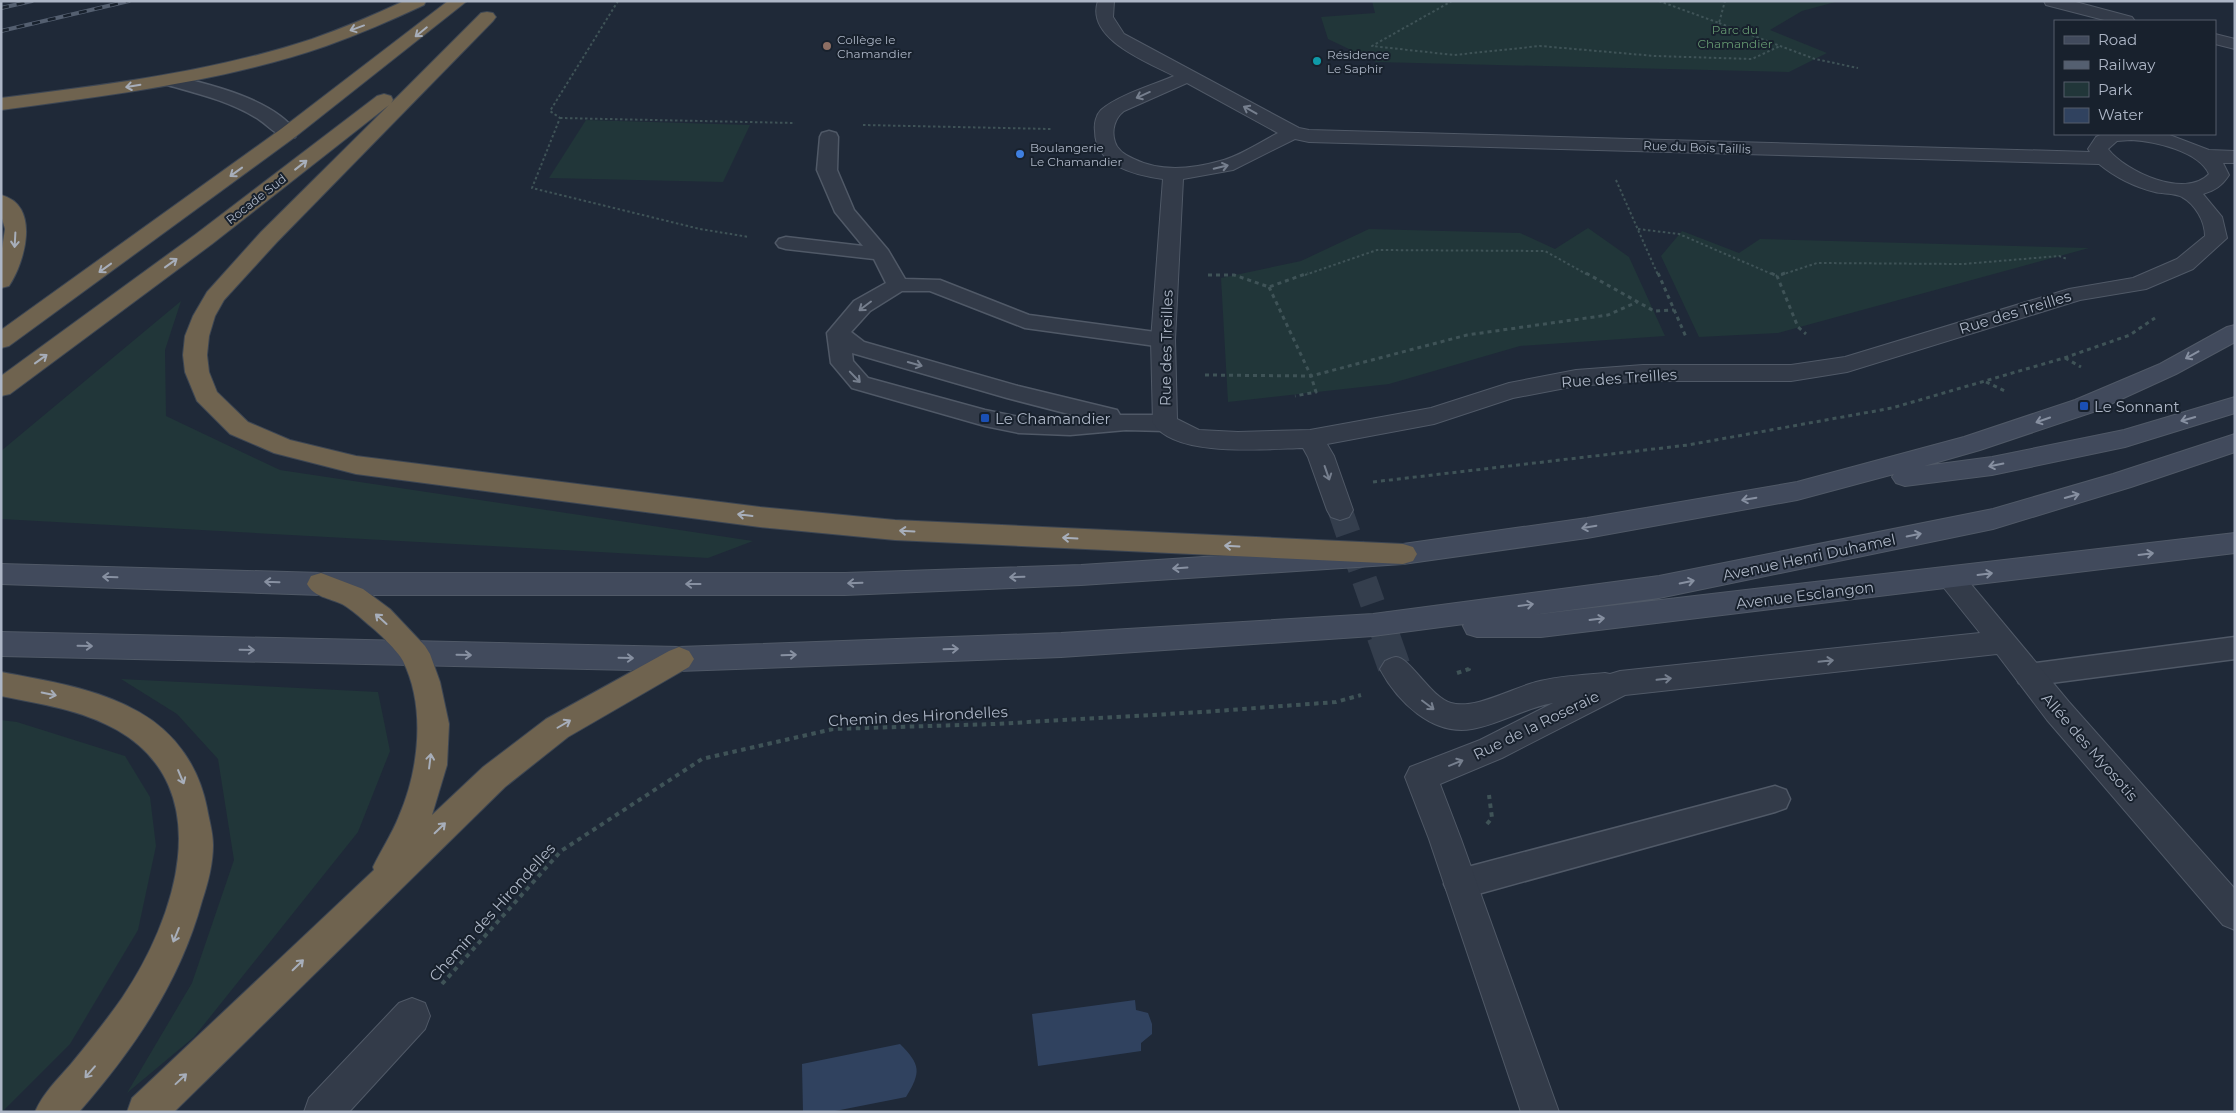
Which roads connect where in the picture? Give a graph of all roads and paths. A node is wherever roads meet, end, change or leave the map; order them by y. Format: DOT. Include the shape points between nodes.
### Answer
graph roads {
  1 [pos="418,1"];
  2 [pos="459,1"];
  3 [pos="618,1"];
  4 [pos="1106,1"];
  5 [pos="1452,1"];
  6 [pos="1660,1"];
  7 [pos="1725,1"];
  8 [pos="2052,1"];
  9 [pos="2122,20"];
  10 [pos="1719,22"];
  11 [pos="2216,39"];
  12 [pos="2235,44"];
  13 [pos="1780,46"];
  14 [pos="1858,68"];
  15 [pos="1188,76"];
  16 [pos="170,80"];
  17 [pos="1,104"];
  18 [pos="1293,133"];
  19 [pos="288,134"];
  20 [pos="2137,135"];
  21 [pos="829,136"];
  22 [pos="2105,136"];
  23 [pos="1600,144"];
  24 [pos="2204,156"];
  25 [pos="2235,157"];
  26 [pos="2102,158"];
  27 [pos="2227,174"];
  28 [pos="1173,175"];
  29 [pos="2186,190"];
  30 [pos="1,201"];
  31 [pos="1638,229"];
  32 [pos="786,243"];
  33 [pos="881,254"];
  34 [pos="2068,259"];
  35 [pos="1167,274"];
  36 [pos="1777,276"];
  37 [pos="1,281"];
  38 [pos="898,285"];
  39 [pos="1269,287"];
  40 [pos="1637,302"];
  41 [pos="1674,310"];
  42 [pos="2235,332"];
  43 [pos="838,333"];
  44 [pos="1163,340"];
  45 [pos="1,341"];
  46 [pos="2064,358"];
  47 [pos="1847,364"];
  48 [pos="2085,368"];
  49 [pos="1163,373"];
  50 [pos="1702,374"];
  51 [pos="1311,376"];
  52 [pos="1985,381"];
  53 [pos="1,388"];
  54 [pos="1295,396"];
  55 [pos="2015,396"];
  56 [pos="2235,406"];
  57 [pos="1126,422"];
  58 [pos="1165,423"];
  59 [pos="1310,439"];
  60 [pos="2235,442"];
  61 [pos="1797,491"];
  62 [pos="1340,510"];
  63 [pos="2235,542"];
  64 [pos="1403,554"];
  65 [pos="1,574"];
  66 [pos="1950,578"];
  67 [pos="321,584"];
  68 [pos="1373,625"];
  69 [pos="2004,642"];
  70 [pos="1,644"];
  71 [pos="2235,648"];
  72 [pos="415,654"];
  73 [pos="679,659"];
  74 [pos="1395,669"];
  75 [pos="2029,675"];
  76 [pos="1620,683"];
  77 [pos="1,684"];
  78 [pos="1368,693"];
  79 [pos="1491,749"];
  80 [pos="1775,799"];
  81 [pos="1445,839"];
  82 [pos="1460,884"];
  83 [pos="380,887"];
  84 [pos="2235,914"];
  85 [pos="412,1016"];
  86 [pos="54,1112"];
  87 [pos="146,1112"];
  88 [pos="323,1112"];
  89 [pos="1540,1112"];
  1 -- 16 [label="highway, one-way" via="365,25 298,49"];
  2 -- 19 [label="highway, one-way"];
  3 -- 32 [label="path" via="550,111 560,118 532,188 700,229"];
  4 -- 15 [label="street, Rue du Bois Taillis" via="1104,20 1118,38"];
  5 -- 13 [label="path" via="1372,46 1454,55 1540,46 1655,56 1752,59"];
  6 -- 10 [label="path"];
  7 -- 10 [label="path"];
  8 -- 9 [label="street"];
  10 -- 13 [label="path"];
  11 -- 12 [label="street"];
  13 -- 14 [label="path" via="1815,59"];
  18 -- 15 [label="street, Rue du Bois Taillis, one-way"];
  15 -- 28 [label="street, one-way" via="1117,107 1107,116 1104,129 1105,143 1118,159 1140,170"];
  16 -- 17 [label="highway, one-way"];
  16 -- 19 [label="lane" via="263,112"];
  18 -- 23 [label="street, Rue du Bois Taillis"];
  28 -- 18 [label="street, one-way" via="1226,166"];
  19 -- 45 [label="highway, one-way"];
  20 -- 24 [label="street" via="2173,141"];
  21 -- 33 [label="lane" via="827,170 845,212"];
  22 -- 26 [label="street" via="2098,150"];
  23 -- 26 [label="street, Rue du Bois Taillis"];
  23 -- 31 [label="path"];
  24 -- 25 [label="street"];
  24 -- 27 [label="street"];
  26 -- 29 [label="street" via="2136,180"];
  27 -- 29 [label="street" via="2204,189"];
  28 -- 35 [label="street, Rue des Treilles"];
  29 -- 47 [label="street, Rue des Treilles" via="2208,211 2216,227 2216,238 2185,264 2138,284 2077,294"];
  30 -- 37 [label="highway, one-way" via="6,204 14,221 17,240 12,261"];
  31 -- 36 [label="path" via="1679,234"];
  31 -- 41 [label="path"];
  32 -- 33 [label="lane"];
  33 -- 38 [label="lane"];
  34 -- 36 [label="path" via="2059,256 1963,264 1817,263"];
  35 -- 39 [label="path" via="1234,275"];
  35 -- 44 [label="street, Rue des Treilles"];
  36 -- 47 [label="path" via="1798,327"];
  38 -- 43 [label="lane, one-way" via="862,306"];
  38 -- 44 [label="lane" via="933,285 1025,321"];
  39 -- 40 [label="path" via="1377,250 1545,252"];
  39 -- 51 [label="path"];
  40 -- 41 [label="path" via="1654,311"];
  40 -- 51 [label="path" via="1608,315 1467,335"];
  41 -- 50 [label="path"];
  42 -- 61 [label="main road, one-way" via="2168,369 2084,406 1971,444"];
  43 -- 57 [label="lane, one-way" via="856,347"];
  43 -- 57 [label="lane, one-way" via="842,363 860,383 1019,425 1070,427"];
  44 -- 49 [label="street, Rue des Treilles"];
  46 -- 48 [label="path"];
  47 -- 50 [label="street, Rue des Treilles" via="1792,374"];
  49 -- 51 [label="path"];
  49 -- 58 [label="street, Rue des Treilles"];
  50 -- 59 [label="street, Rue des Treilles" via="1643,373 1576,378 1509,391 1434,416"];
  51 -- 54 [label="path" via="1316,392"];
  52 -- 55 [label="path"];
  53 -- 64 [label="highway, Rocade Sud" via="204,240 493,12 264,243 215,297 198,336 197,372 206,394 240,428 283,447 356,465 760,517 895,530"];
  56 -- 61 [label="main road, one-way" via="2125,438 1992,466"];
  57 -- 58 [label="lane"];
  58 -- 59 [label="street, Rue des Treilles" via="1194,438 1238,441"];
  59 -- 62 [label="street, one-way" via="1322,456"];
  68 -- 60 [label="main road, Avenue Henri Duhamel, one-way" via="1659,587 1993,519 2122,481"];
  61 -- 64 [label="main road, one-way" via="1587,528"];
  66 -- 63 [label="main road, Avenue Esclangon, one-way"];
  64 -- 67 [label="main road, one-way" via="1081,575 845,584"];
  67 -- 65 [label="main road, one-way"];
  68 -- 66 [label="main road, Avenue Esclangon, one-way" via="1541,626"];
  66 -- 69 [label="street, Allée des Myosotis"];
  72 -- 67 [label="highway, one-way" via="380,617 353,597"];
  73 -- 68 [label="main road, one-way" via="1061,645"];
  69 -- 75 [label="street, Allée des Myosotis"];
  76 -- 69 [label="street, Rue de la Roseraie, one-way"];
  70 -- 72 [label="main road, one-way"];
  71 -- 75 [label="lane"];
  72 -- 73 [label="main road, one-way"];
  83 -- 72 [label="highway, one-way" via="415,818 430,765 434,724"];
  83 -- 73 [label="highway, one-way" via="494,778 536,744 557,728"];
  74 -- 76 [label="street, one-way" via="1420,699 1452,717 1471,716 1519,698 1560,689"];
  75 -- 84 [label="street, Allée des Myosotis"];
  76 -- 79 [label="street, Rue de la Roseraie"];
  77 -- 86 [label="highway, one-way" via="91,703 129,722 156,743 181,772 196,837 193,873 182,919 165,960 136,1010 102,1058"];
  78 -- 85 [label="path, Chemin des Hirondelles" via="1336,702 1212,711 994,724 833,729 702,759 561,851"];
  79 -- 81 [label="path" via="1498,782 1488,794 1492,818 1481,830"];
  81 -- 79 [label="street, Rue de la Roseraie, one-way" via="1421,777"];
  80 -- 82 [label="lane"];
  81 -- 82 [label="street, Rue de la Roseraie"];
  82 -- 89 [label="street, Rue de la Roseraie"];
  87 -- 83 [label="highway, one-way"];
  85 -- 88 [label="street"];
}
